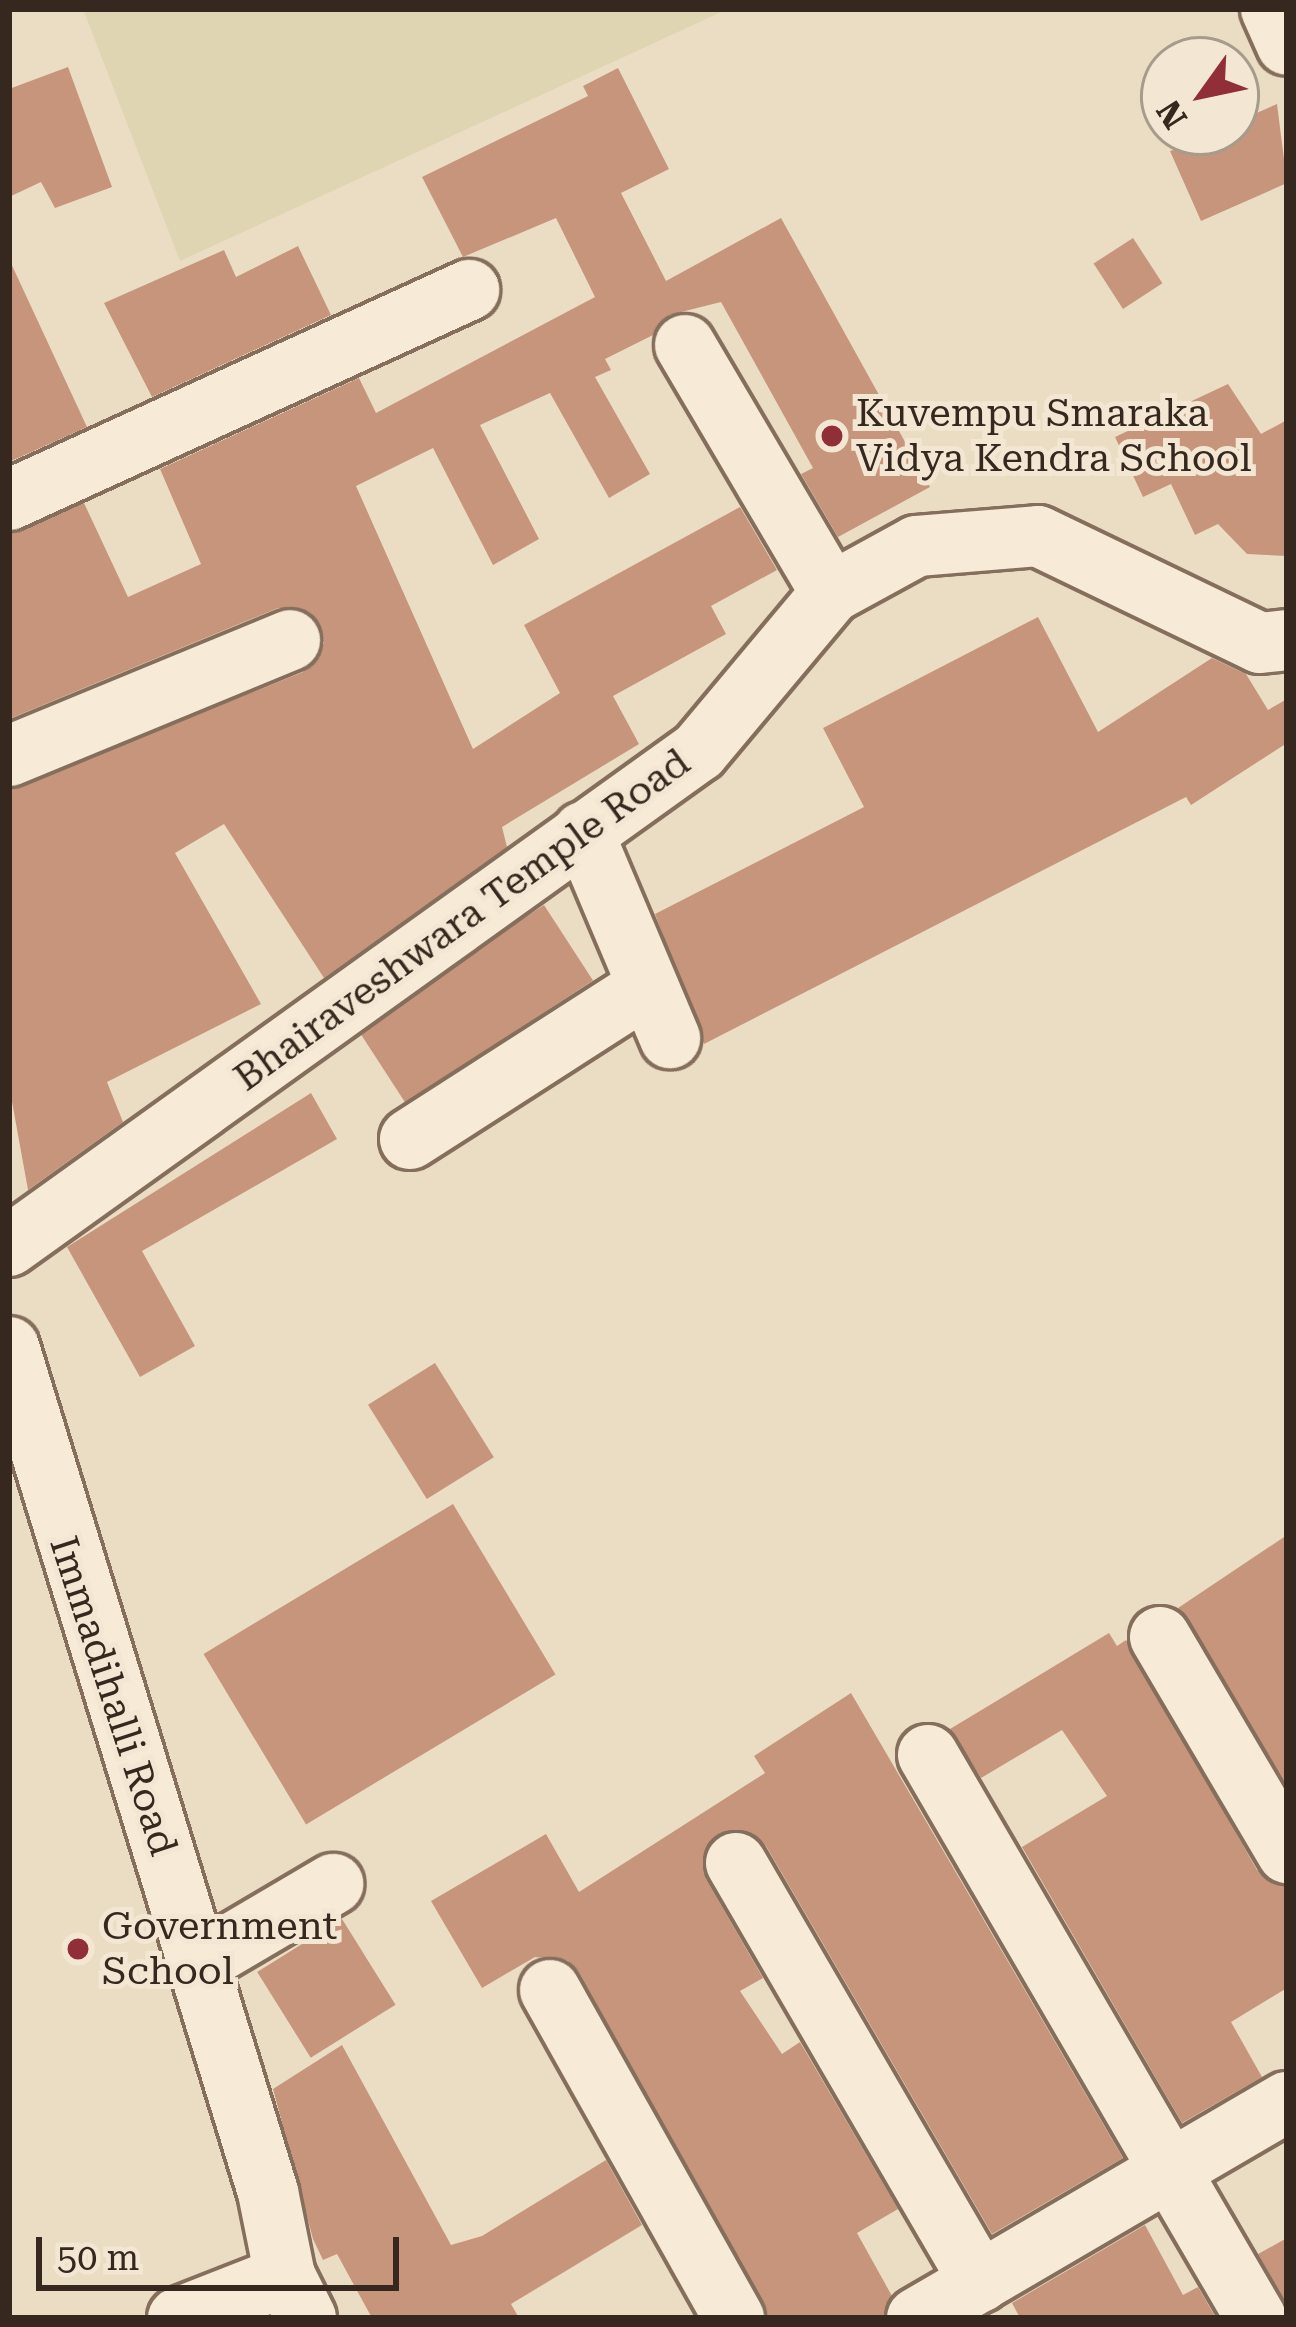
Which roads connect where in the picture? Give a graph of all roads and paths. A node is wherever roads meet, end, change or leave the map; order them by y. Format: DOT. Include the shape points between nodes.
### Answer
graph roads {
  1 [pos="1271,9"];
  2 [pos="1287,45"];
  3 [pos="469,290"];
  4 [pos="686,345"];
  5 [pos="9,500"];
  6 [pos="831,593"];
  7 [pos="290,640"];
  8 [pos="1287,640"];
  9 [pos="9,756"];
  10 [pos="583,832"];
  11 [pos="410,1139"];
  12 [pos="9,1246"];
  13 [pos="12,1385"];
  14 [pos="1160,1637"];
  15 [pos="928,1755"];
  16 [pos="1287,1853"];
  17 [pos="736,1862"];
  18 [pos="333,1884"];
  19 [pos="199,1963"];
  20 [pos="550,1990"];
  21 [pos="1287,2102"];
  22 [pos="1169,2171"];
  23 [pos="980,2282"];
  24 [pos="296,2297"];
  25 [pos="178,2318"];
  26 [pos="734,2318"];
  27 [pos="917,2318"];
  28 [pos="1256,2318"];
  1 -- 2 [label="street"];
  3 -- 5 [label="street"];
  4 -- 6 [label="street"];
  6 -- 8 [label="street, Bhairaveshwara Temple Road" via="917,546 1038,536 1260,643"];
  6 -- 10 [label="street, Bhairaveshwara Temple Road" via="699,751"];
  7 -- 9 [label="street"];
  10 -- 11 [label="street" via="657,1014"];
  10 -- 12 [label="street, Bhairaveshwara Temple Road"];
  13 -- 19 [label="street, Immadihalli Road"];
  14 -- 16 [label="street"];
  15 -- 22 [label="street"];
  17 -- 23 [label="street"];
  18 -- 19 [label="street"];
  19 -- 24 [label="street, Immadihalli Road"];
  20 -- 26 [label="street"];
  21 -- 22 [label="street"];
  22 -- 23 [label="street"];
  22 -- 28 [label="street"];
  23 -- 27 [label="street"];
  24 -- 25 [label="street"];
}
